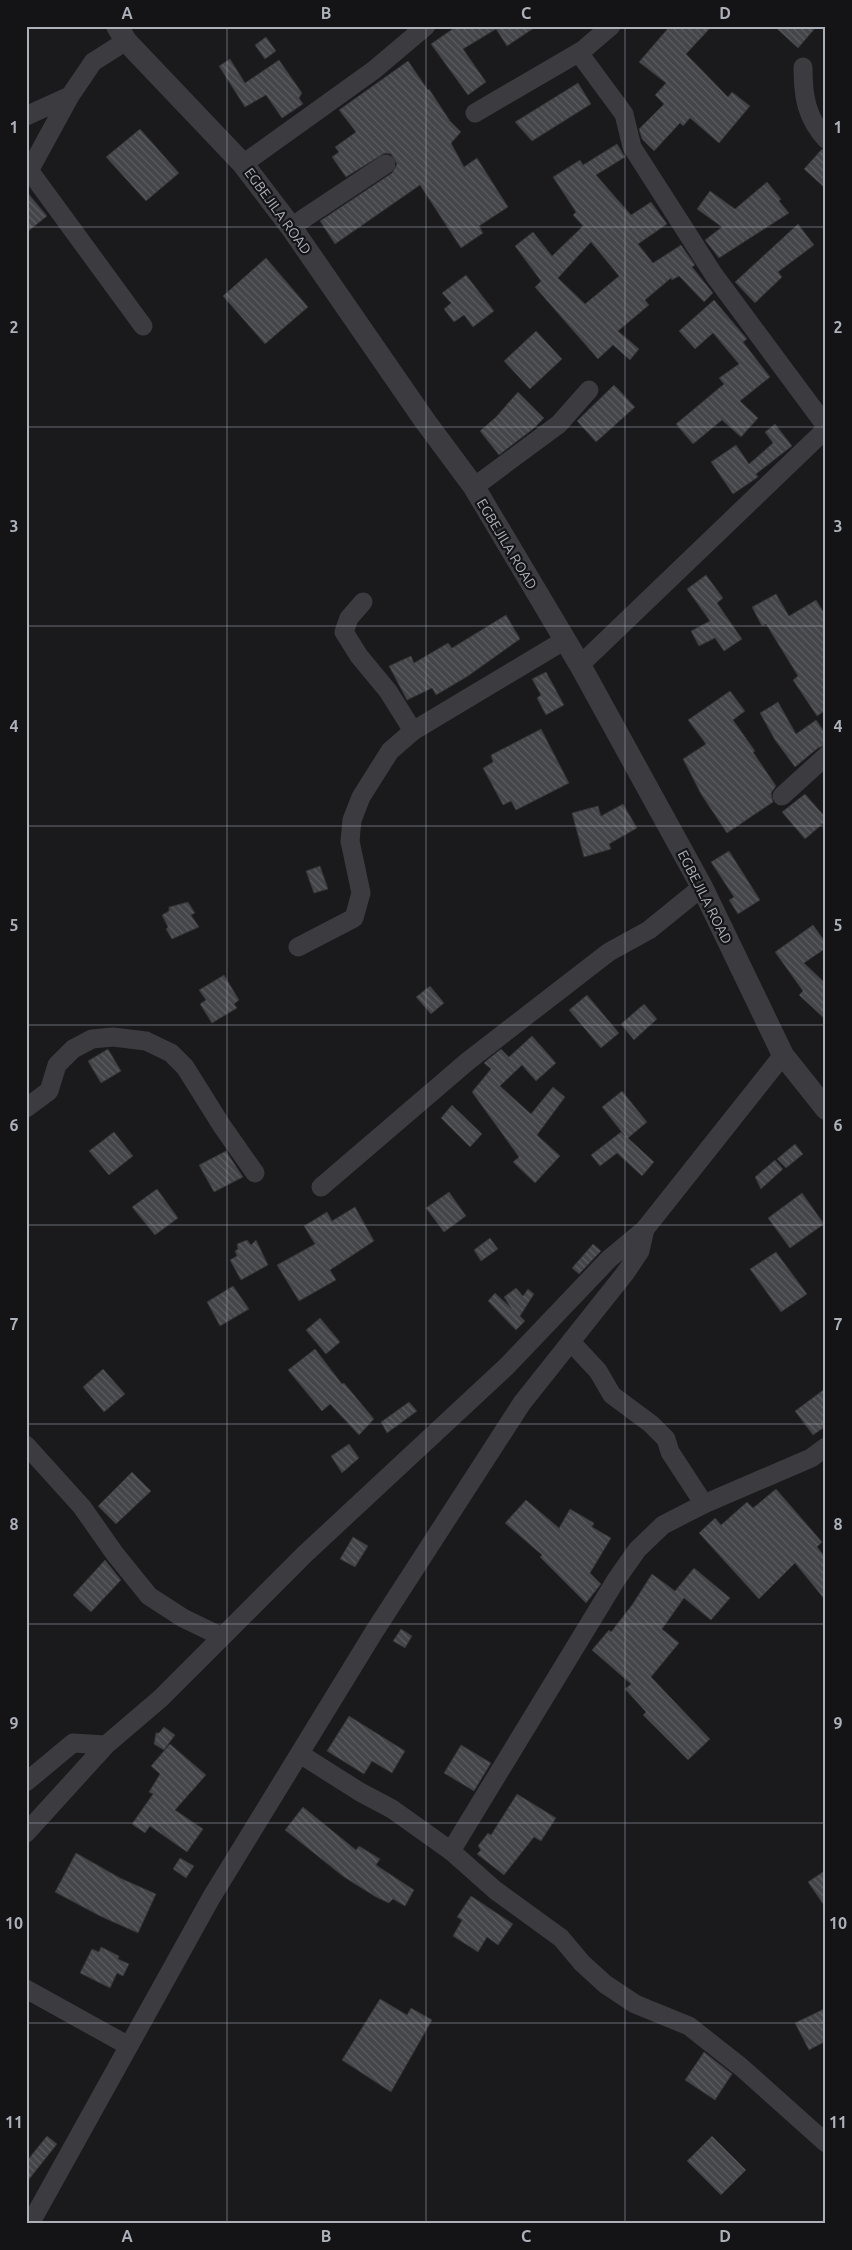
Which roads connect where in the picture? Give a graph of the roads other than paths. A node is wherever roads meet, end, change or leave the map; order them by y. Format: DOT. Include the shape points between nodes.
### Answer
graph roads {
  1 [pos="426,26"];
  2 [pos="611,26"];
  3 [pos="121,34"];
  4 [pos="579,53"];
  5 [pos="803,67"];
  6 [pos="70,96"];
  7 [pos="475,112"];
  8 [pos="26,116"];
  9 [pos="826,139"];
  10 [pos="243,164"];
  11 [pos="386,164"];
  12 [pos="28,168"];
  13 [pos="291,227"];
  14 [pos="143,326"];
  15 [pos="589,390"];
  16 [pos="826,428"];
  17 [pos="474,487"];
  18 [pos="363,602"];
  19 [pos="565,640"];
  20 [pos="580,665"];
  21 [pos="412,730"];
  22 [pos="826,756"];
  23 [pos="782,796"];
  24 [pos="702,887"];
  25 [pos="298,947"];
  26 [pos="782,1055"];
  27 [pos="26,1108"];
  28 [pos="826,1109"];
  29 [pos="255,1173"];
  30 [pos="321,1187"];
  31 [pos="644,1230"];
  32 [pos="570,1342"];
  33 [pos="26,1445"];
  34 [pos="826,1447"];
  35 [pos="704,1504"];
  36 [pos="222,1637"];
  37 [pos="106,1745"];
  38 [pos="300,1754"];
  39 [pos="26,1782"];
  40 [pos="26,1833"];
  41 [pos="451,1851"];
  42 [pos="26,1989"];
  43 [pos="127,2045"];
  44 [pos="826,2142"];
  45 [pos="30,2224"];
  1 -- 10 [label="street" via="374,70"];
  2 -- 4 [label="street"];
  3 -- 6 [label="street" via="93,62"];
  3 -- 10 [label="street, EGBEJILA ROAD"];
  4 -- 7 [label="street"];
  4 -- 16 [label="street" via="624,114 632,147 714,275"];
  5 -- 9 [label="street" via="803,92 813,124"];
  6 -- 8 [label="street"];
  6 -- 12 [label="street"];
  10 -- 13 [label="street, EGBEJILA ROAD"];
  11 -- 13 [label="street"];
  12 -- 14 [label="street"];
  13 -- 17 [label="street, EGBEJILA ROAD"];
  15 -- 17 [label="street" via="559,424"];
  16 -- 20 [label="street"];
  17 -- 19 [label="street, EGBEJILA ROAD"];
  18 -- 21 [label="street" via="348,618 344,632 388,691"];
  19 -- 20 [label="street, EGBEJILA ROAD"];
  19 -- 21 [label="street"];
  20 -- 24 [label="street, EGBEJILA ROAD"];
  21 -- 25 [label="street" via="390,751 352,820 350,841 361,893 354,918"];
  22 -- 23 [label="street"];
  24 -- 26 [label="street, EGBEJILA ROAD"];
  24 -- 30 [label="street" via="649,930 602,958 468,1061"];
  26 -- 28 [label="street, EGBEJILA ROAD"];
  26 -- 31 [label="street"];
  27 -- 29 [label="street" via="49,1091 57,1065 73,1049 92,1039 113,1037 146,1041 171,1053 185,1068"];
  31 -- 32 [label="street" via="640,1251"];
  31 -- 36 [label="street" via="609,1259 507,1366 305,1554"];
  32 -- 35 [label="street" via="598,1371 612,1395 666,1439 670,1452"];
  32 -- 38 [label="street" via="522,1403 374,1632"];
  33 -- 36 [label="street" via="82,1507 149,1596 183,1618"];
  34 -- 35 [label="street" via="812,1458"];
  35 -- 41 [label="street" via="663,1525 637,1550"];
  36 -- 37 [label="street" via="161,1698"];
  37 -- 39 [label="street" via="73,1743"];
  37 -- 40 [label="street"];
  38 -- 41 [label="street" via="392,1809"];
  38 -- 43 [label="street" via="211,1898"];
  41 -- 44 [label="street" via="495,1890 561,1938 605,1984 635,2004 689,2026 742,2067"];
  42 -- 43 [label="street"];
  43 -- 45 [label="street"];
}
